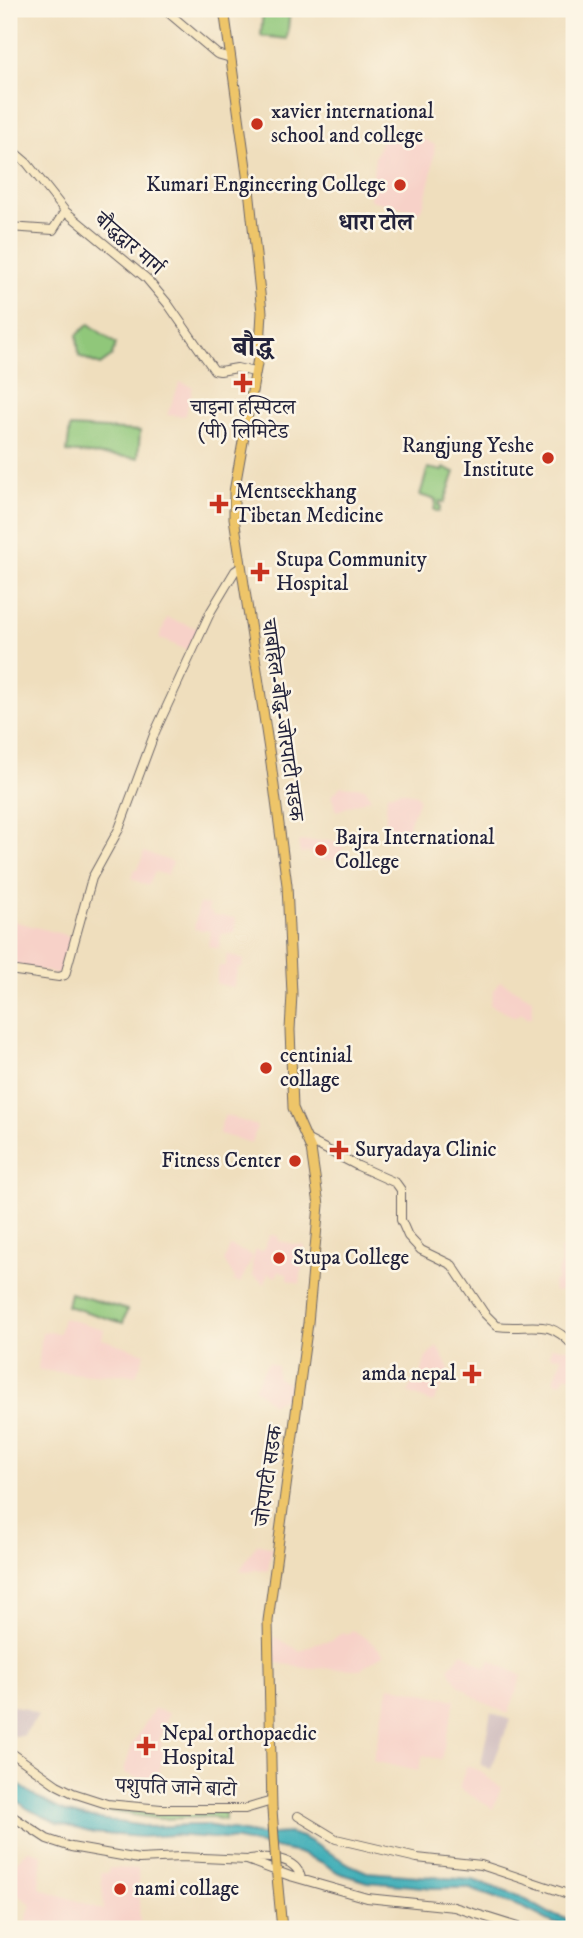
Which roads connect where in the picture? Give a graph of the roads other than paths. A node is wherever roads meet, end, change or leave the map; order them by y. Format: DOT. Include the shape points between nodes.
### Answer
graph roads {
  1 [pos="164,9"];
  2 [pos="224,9"];
  3 [pos="568,9"];
  4 [pos="574,17"];
  5 [pos="231,58"];
  6 [pos="9,95"];
  7 [pos="65,211"];
  8 [pos="9,227"];
  9 [pos="254,372"];
  10 [pos="241,567"];
  11 [pos="9,970"];
  12 [pos="306,1139"];
  13 [pos="311,1149"];
  14 [pos="574,1347"];
  15 [pos="9,1751"];
  16 [pos="272,1805"];
  17 [pos="9,1814"];
  18 [pos="298,1816"];
  19 [pos="247,1860"];
  20 [pos="276,1868"];
  21 [pos="302,1878"];
  22 [pos="574,1896"];
  23 [pos="282,1929"];
  24 [pos="524,1929"];
  1 -- 5 [label="main road" via="217,54"];
  2 -- 5 [label="main road, चाबहिल-बौद्ध-जोरपाटी सडक"];
  3 -- 4 [label="main road"];
  5 -- 9 [label="main road, चाबहिल-बौद्ध-जोरपाटी सडक" via="261,296 262,327"];
  6 -- 7 [label="main road, बौद्धद्वार मार्ग" via="13,151"];
  7 -- 8 [label="main road" via="53,230"];
  7 -- 9 [label="main road, बौद्धद्वार मार्ग" via="146,278 214,370"];
  9 -- 10 [label="main road, चाबहिल-बौद्ध-जोरपाटी सडक" via="234,492"];
  10 -- 11 [label="main road" via="211,611 152,737 122,821 92,878 65,975"];
  10 -- 12 [label="main road, चाबहिल-बौद्ध-जोरपाटी सडक" via="287,885 293,1108"];
  12 -- 13 [label="main road, चाबहिल-बौद्ध-जोरपाटी सडक"];
  12 -- 14 [label="main road" via="396,1183 408,1236 421,1250 456,1270 497,1326 546,1326"];
  13 -- 16 [label="main road, जोरपाटी सडक" via="318,1188 316,1242 268,1621"];
  15 -- 16 [label="main road, पशुपति जाने बाटो" via="73,1793 118,1806 245,1809"];
  16 -- 20 [label="main road, जोरपाटी सडक, bridge"];
  17 -- 19 [label="main road" via="47,1839 95,1852 139,1859"];
  18 -- 22 [label="main road" via="336,1839 418,1858 481,1865"];
  19 -- 20 [label="main road"];
  19 -- 21 [label="main road" via="283,1860 296,1866"];
  20 -- 21 [label="main road"];
  20 -- 23 [label="main road, जोरपाटी सडक"];
  21 -- 24 [label="main road" via="367,1898 454,1907"];
}
